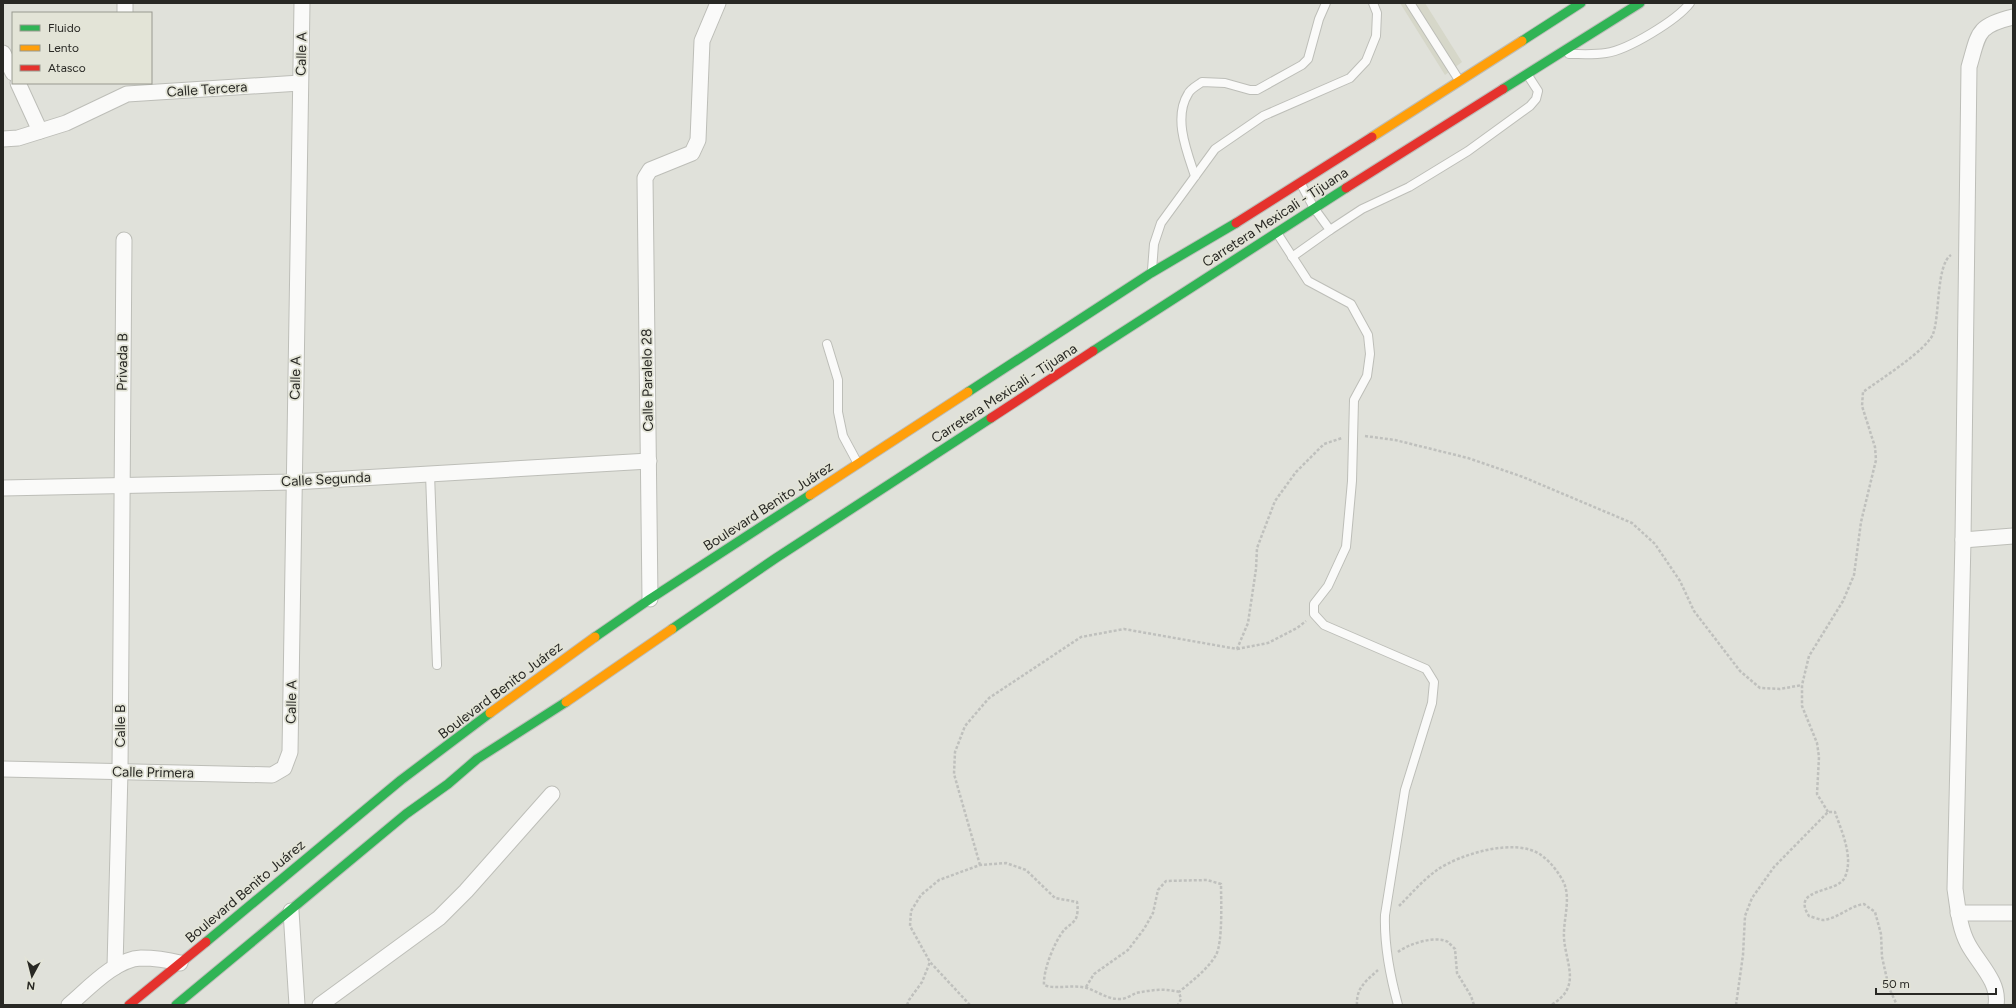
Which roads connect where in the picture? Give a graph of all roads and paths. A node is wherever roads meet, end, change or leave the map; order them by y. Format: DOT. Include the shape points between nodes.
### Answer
graph roads {
  1 [pos="718,3"];
  2 [pos="1326,3"];
  3 [pos="1373,3"];
  4 [pos="1410,3"];
  5 [pos="1581,3"];
  6 [pos="1640,3"];
  7 [pos="1690,3"];
  8 [pos="303,4"];
  9 [pos="2013,17"];
  10 [pos="3,53"];
  11 [pos="1556,55"];
  12 [pos="12,70"];
  13 [pos="1526,73"];
  14 [pos="1459,80"];
  15 [pos="300,83"];
  16 [pos="18,84"];
  17 [pos="127,89"];
  18 [pos="40,131"];
  19 [pos="3,139"];
  20 [pos="1195,176"];
  21 [pos="1300,182"];
  22 [pos="1314,208"];
  23 [pos="1330,230"];
  24 [pos="1276,232"];
  25 [pos="124,240"];
  26 [pos="1966,246"];
  27 [pos="1292,257"];
  28 [pos="1151,273"];
  29 [pos="827,344"];
  30 [pos="912,430"];
  31 [pos="649,461"];
  32 [pos="859,464"];
  33 [pos="430,474"];
  34 [pos="294,482"];
  35 [pos="121,486"];
  36 [pos="3,488"];
  37 [pos="2013,536"];
  38 [pos="1963,540"];
  39 [pos="650,599"];
  40 [pos="1314,614"];
  41 [pos="1237,649"];
  42 [pos="437,665"];
  43 [pos="290,752"];
  44 [pos="3,769"];
  45 [pos="120,771"];
  46 [pos="552,794"];
  47 [pos="1828,812"];
  48 [pos="376,825"];
  49 [pos="363,850"];
  50 [pos="290,911"];
  51 [pos="1958,913"];
  52 [pos="2013,913"];
  53 [pos="1385,915"];
  54 [pos="1389,959"];
  55 [pos="930,962"];
  56 [pos="180,963"];
  57 [pos="115,967"];
  58 [pos="1086,988"];
  59 [pos="1179,992"];
  60 [pos="69,1005"];
  61 [pos="129,1005"];
  62 [pos="176,1005"];
  63 [pos="297,1005"];
  64 [pos="320,1005"];
  65 [pos="907,1005"];
  66 [pos="970,1005"];
  67 [pos="1178,1005"];
  68 [pos="1357,1005"];
  69 [pos="1398,1005"];
  70 [pos="1474,1005"];
  71 [pos="1551,1005"];
  72 [pos="1736,1005"];
  73 [pos="1897,1005"];
  74 [pos="1996,1005"];
  1 -- 31 [label="street, Calle Paralelo 28" via="702,41 698,140 692,153 650,170 644,178"];
  2 -- 20 [label="lane" via="1308,59 1302,65 1257,90 1225,83 1202,82 1188,94 1181,116 1184,144"];
  3 -- 20 [label="lane" via="1377,12 1376,36 1366,61 1350,78 1263,116 1215,149"];
  4 -- 14 [label="lane"];
  5 -- 14 [label="main road, Carretera Mexicali - Tijuana"];
  6 -- 11 [label="main road, Carretera Mexicali - Tijuana"];
  7 -- 11 [label="lane" via="1664,24 1626,46 1607,53"];
  8 -- 15 [label="street, Calle A"];
  9 -- 26 [label="street" via="1992,22 1979,34 1969,67"];
  10 -- 12 [label="street"];
  11 -- 13 [label="main road, Carretera Mexicali - Tijuana"];
  13 -- 22 [label="main road, Carretera Mexicali - Tijuana"];
  13 -- 23 [label="lane" via="1538,90 1536,100 1530,106 1468,151 1409,187 1362,209"];
  14 -- 21 [label="main road, Carretera Mexicali - Tijuana"];
  15 -- 17 [label="street, Calle Tercera"];
  15 -- 34 [label="street, Calle A"];
  16 -- 18 [label="street"];
  17 -- 18 [label="street, Calle Tercera" via="66,123"];
  18 -- 19 [label="street, Calle Tercera" via="18,138"];
  20 -- 28 [label="lane" via="1161,223 1154,244"];
  21 -- 22 [label="lane"];
  21 -- 28 [label="main road, Carretera Mexicali - Tijuana"];
  22 -- 23 [label="lane"];
  22 -- 24 [label="main road, Carretera Mexicali - Tijuana"];
  23 -- 27 [label="lane"];
  24 -- 27 [label="lane"];
  24 -- 49 [label="main road, Carretera Mexicali - Tijuana" via="776,558 545,716 477,759"];
  25 -- 35 [label="street, Privada B"];
  26 -- 38 [label="street"];
  26 -- 47 [label="path" via="1947,258 1933,335 1925,346 1863,392 1862,406 1876,447 1876,460 1861,522 1854,575 1843,601 1809,656 1802,686 1802,706 1817,743 1819,757 1817,794"];
  27 -- 40 [label="lane" via="1308,281 1351,304 1368,335 1370,354 1367,376 1354,400 1352,474 1346,547 1328,586 1314,604"];
  28 -- 30 [label="main road, Carretera Mexicali - Tijuana"];
  29 -- 32 [label="lane" via="838,380 838,412 843,436"];
  30 -- 32 [label="main road, Boulevard Benito Juárez"];
  31 -- 33 [label="street, Calle Segunda"];
  31 -- 39 [label="street, Calle Paralelo 28"];
  32 -- 39 [label="main road, Boulevard Benito Juárez"];
  33 -- 34 [label="street, Calle Segunda"];
  33 -- 42 [label="lane"];
  34 -- 35 [label="street, Calle Segunda"];
  34 -- 43 [label="street, Calle A"];
  35 -- 36 [label="street, Calle Segunda"];
  35 -- 45 [label="street, Calle B"];
  37 -- 38 [label="street"];
  38 -- 51 [label="street" via="1955,889"];
  39 -- 56 [label="main road, Boulevard Benito Juárez" via="530,683 453,747 402,780"];
  40 -- 41 [label="path" via="1297,628 1268,643"];
  40 -- 53 [label="lane" via="1324,625 1426,669 1434,682 1432,703 1405,790"];
  43 -- 45 [label="street, Calle Primera" via="284,768 272,775"];
  44 -- 45 [label="street, Calle Primera"];
  45 -- 57 [label="street, Calle B"];
  46 -- 64 [label="street" via="439,918"];
  47 -- 72 [label="path" via="1774,867 1752,898 1745,916"];
  47 -- 73 [label="path" via="1835,812 1846,841 1845,878 1838,886 1811,893 1805,902 1805,910 1809,916 1824,920 1853,906 1864,904 1875,912 1889,988"];
  48 -- 49 [label="main road"];
  49 -- 50 [label="main road"];
  50 -- 62 [label="main road"];
  50 -- 63 [label="street"];
  51 -- 52 [label="street"];
  51 -- 74 [label="street" via="1968,944 1996,992"];
  53 -- 54 [label="lane"];
  53 -- 71 [label="path" via="1400,906 1437,870 1466,856 1492,849 1520,848 1541,855 1557,870 1567,895 1564,930 1565,949 1571,972 1567,990"];
  54 -- 68 [label="path" via="1365,981 1357,994"];
  54 -- 69 [label="lane"];
  54 -- 70 [label="path" via="1406,946 1428,940 1446,941 1455,949 1457,974"];
  55 -- 58 [label="path" via="910,926 911,911 921,895 939,880 980,865 1006,863 1026,870 1055,898 1077,902 1075,920 1058,940 1043,976 1044,984 1051,987"];
  55 -- 65 [label="path" via="922,982"];
  55 -- 66 [label="path"];
  56 -- 57 [label="street" via="140,958"];
  56 -- 61 [label="main road, Boulevard Benito Juárez"];
  57 -- 60 [label="street"];
  58 -- 59 [label="path" via="1110,998 1123,999 1167,988"];
  58 -- 59 [label="path" via="1094,974 1128,950 1144,929 1153,913 1158,890 1166,881 1207,880 1222,884 1217,953 1204,971"];
  59 -- 67 [label="path" via="1181,999"];
}
